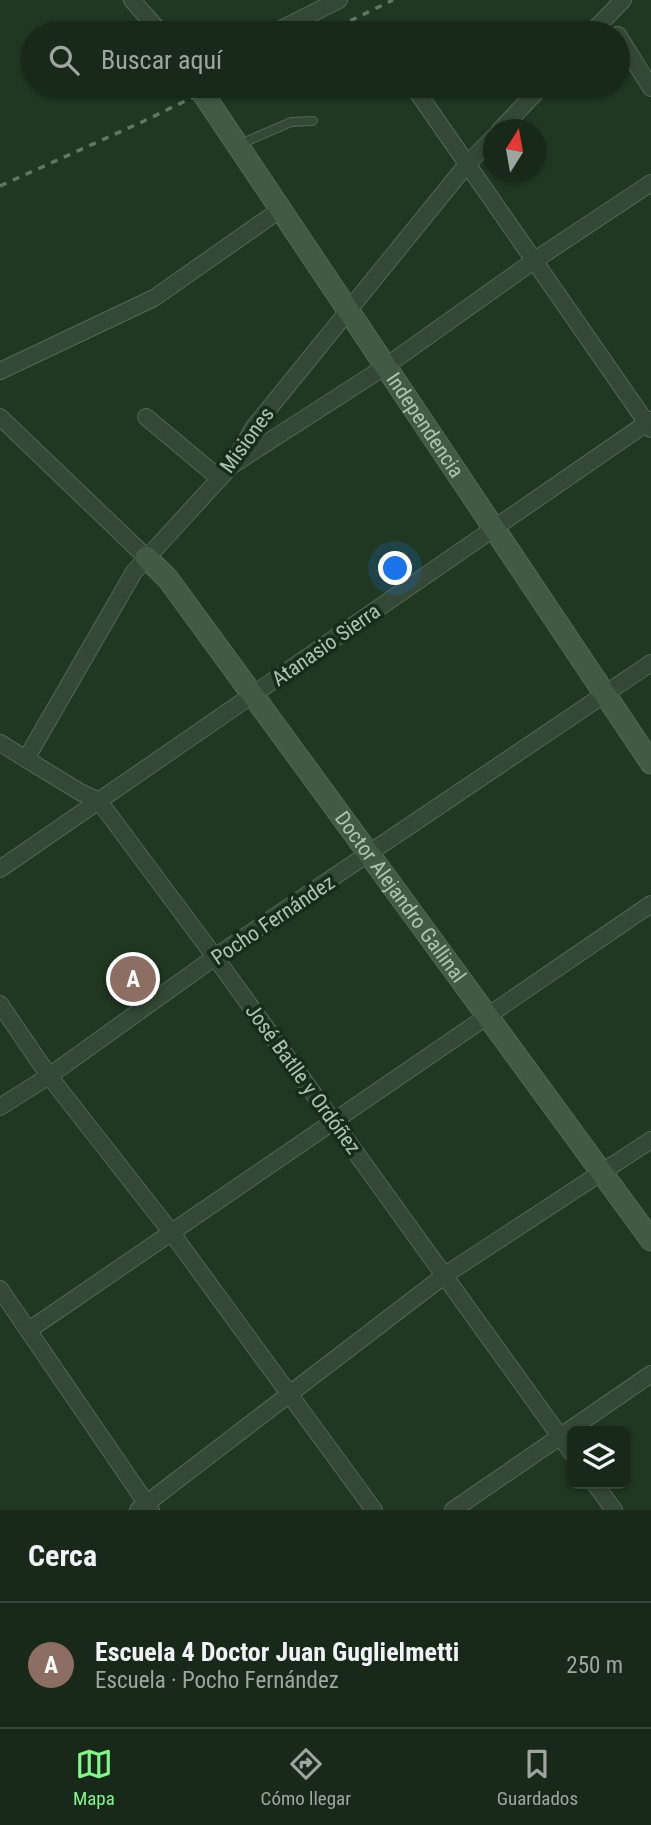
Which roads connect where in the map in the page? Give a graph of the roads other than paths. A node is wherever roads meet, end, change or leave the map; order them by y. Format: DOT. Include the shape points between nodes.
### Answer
graph roads {
  1 [pos="132,0"];
  2 [pos="340,0"];
  3 [pos="624,0"];
  4 [pos="606,18"];
  5 [pos="150,21"];
  6 [pos="297,21"];
  7 [pos="603,21"];
  8 [pos="608,21"];
  9 [pos="630,55"];
  10 [pos="651,88"];
  11 [pos="206,98"];
  12 [pos="422,98"];
  13 [pos="531,98"];
  14 [pos="510,119"];
  15 [pos="313,121"];
  16 [pos="238,145"];
  17 [pos="483,148"];
  18 [pos="468,163"];
  19 [pos="651,183"];
  20 [pos="281,209"];
  21 [pos="535,260"];
  22 [pos="350,310"];
  23 [pos="386,366"];
  24 [pos="0,371"];
  25 [pos="0,417"];
  26 [pos="146,417"];
  27 [pos="650,424"];
  28 [pos="232,465"];
  29 [pos="219,478"];
  30 [pos="495,528"];
  31 [pos="146,557"];
  32 [pos="651,663"];
  33 [pos="606,695"];
  34 [pos="252,696"];
  35 [pos="0,743"];
  36 [pos="26,760"];
  37 [pos="651,763"];
  38 [pos="99,801"];
  39 [pos="369,856"];
  40 [pos="0,869"];
  41 [pos="651,904"];
  42 [pos="215,957"];
  43 [pos="0,1004"];
  44 [pos="488,1016"];
  45 [pos="49,1076"];
  46 [pos="0,1107"];
  47 [pos="335,1122"];
  48 [pos="651,1140"];
  49 [pos="602,1172"];
  50 [pos="171,1232"];
  51 [pos="651,1240"];
  52 [pos="445,1275"];
  53 [pos="0,1289"];
  54 [pos="29,1330"];
  55 [pos="651,1374"];
  56 [pos="288,1394"];
  57 [pos="560,1436"];
  58 [pos="567,1446"];
  59 [pos="599,1489"];
  60 [pos="145,1508"];
  61 [pos="374,1510"];
  62 [pos="453,1510"];
  63 [pos="614,1510"];
  1 -- 5 [label="street"];
  2 -- 6 [label="street"];
  3 -- 4 [label="street"];
  4 -- 7 [label="street"];
  4 -- 8 [label="street"];
  9 -- 10 [label="street"];
  11 -- 16 [label="street, Independencia"];
  12 -- 18 [label="street"];
  13 -- 14 [label="street"];
  15 -- 16 [label="lane" via="291,122"];
  16 -- 20 [label="street, Independencia"];
  17 -- 18 [label="street, Misiones"];
  18 -- 21 [label="street"];
  18 -- 22 [label="street, Misiones"];
  19 -- 21 [label="street"];
  20 -- 22 [label="street, Independencia"];
  20 -- 24 [label="street" via="154,298"];
  21 -- 23 [label="street"];
  21 -- 27 [label="street"];
  22 -- 23 [label="street, Independencia"];
  22 -- 28 [label="street, Misiones" via="254,426"];
  23 -- 28 [label="street"];
  23 -- 30 [label="street, Independencia"];
  25 -- 31 [label="street"];
  26 -- 29 [label="street"];
  27 -- 30 [label="street, Atanasio Sierra"];
  28 -- 29 [label="street, Misiones"];
  29 -- 31 [label="street, Misiones"];
  30 -- 33 [label="street, Independencia"];
  30 -- 34 [label="street, Atanasio Sierra"];
  31 -- 34 [label="street, Doctor Alejandro Gallinal" via="168,579"];
  31 -- 36 [label="street, Misiones"];
  32 -- 33 [label="street, Pocho Fernández"];
  33 -- 37 [label="street, Independencia"];
  33 -- 39 [label="street, Pocho Fernández"];
  34 -- 38 [label="street, Atanasio Sierra"];
  34 -- 39 [label="street, Doctor Alejandro Gallinal"];
  35 -- 36 [label="street, José Batlle y Ordóñez"];
  36 -- 38 [label="street, José Batlle y Ordóñez"];
  38 -- 40 [label="street, Atanasio Sierra"];
  38 -- 42 [label="street, José Batlle y Ordóñez"];
  39 -- 42 [label="street, Pocho Fernández"];
  39 -- 44 [label="street, Doctor Alejandro Gallinal"];
  41 -- 44 [label="street"];
  42 -- 45 [label="street, Pocho Fernández"];
  42 -- 47 [label="street, José Batlle y Ordóñez"];
  43 -- 45 [label="street"];
  44 -- 47 [label="street"];
  44 -- 49 [label="street, Doctor Alejandro Gallinal"];
  45 -- 46 [label="street, Pocho Fernández"];
  45 -- 50 [label="street"];
  47 -- 50 [label="street"];
  47 -- 52 [label="street, José Batlle y Ordóñez"];
  48 -- 49 [label="street"];
  49 -- 51 [label="street, Doctor Alejandro Gallinal"];
  49 -- 52 [label="street"];
  50 -- 54 [label="street"];
  50 -- 56 [label="street"];
  52 -- 56 [label="street"];
  52 -- 57 [label="street, José Batlle y Ordóñez"];
  53 -- 54 [label="street"];
  54 -- 60 [label="street"];
  55 -- 57 [label="street"];
  56 -- 60 [label="street"];
  56 -- 61 [label="street"];
  57 -- 58 [label="street, José Batlle y Ordóñez"];
  57 -- 62 [label="street"];
  59 -- 63 [label="street"];
}
